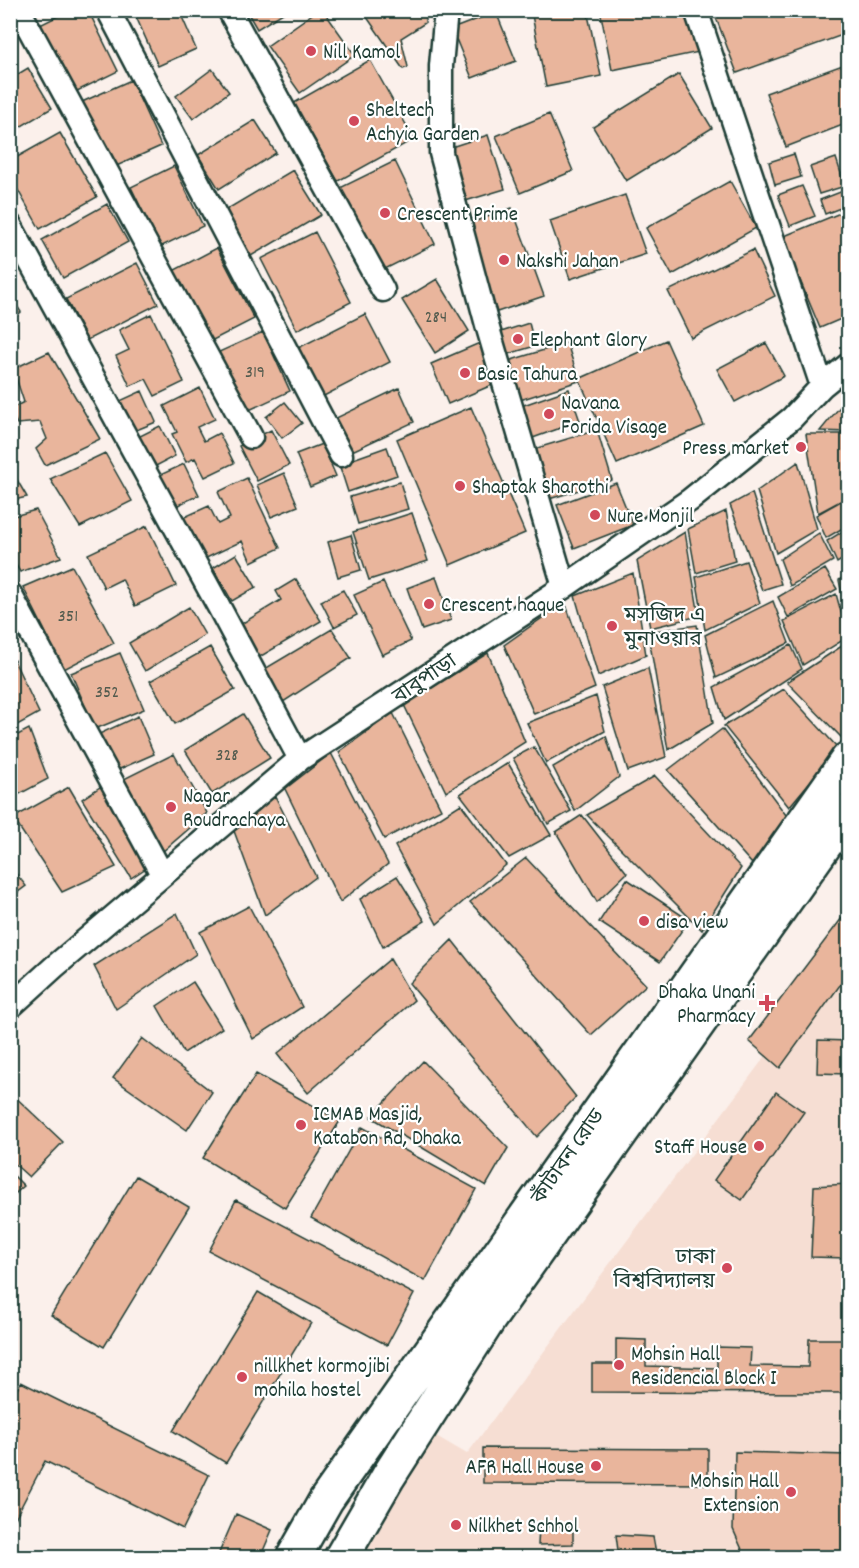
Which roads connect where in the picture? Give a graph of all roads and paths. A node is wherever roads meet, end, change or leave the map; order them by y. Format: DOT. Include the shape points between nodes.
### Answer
graph roads {
  1 [pos="19,10"];
  2 [pos="108,10"];
  3 [pos="230,10"];
  4 [pos="446,10"];
  5 [pos="696,10"];
  6 [pos="10,225"];
  7 [pos="383,290"];
  8 [pos="848,368"];
  9 [pos="822,386"];
  10 [pos="251,437"];
  11 [pos="341,455"];
  12 [pos="564,587"];
  13 [pos="10,594"];
  14 [pos="300,759"];
  15 [pos="849,759"];
  16 [pos="849,812"];
  17 [pos="162,874"];
  18 [pos="10,1007"];
  19 [pos="476,1311"];
  20 [pos="293,1557"];
  21 [pos="341,1557"];
  1 -- 10 [label="street"];
  2 -- 11 [label="street"];
  3 -- 7 [label="street"];
  4 -- 12 [label="street" via="441,66 441,153"];
  5 -- 9 [label="street"];
  6 -- 14 [label="street"];
  8 -- 9 [label="street, বাবুপাড়া"];
  9 -- 12 [label="street, বাবুপাড়া" via="792,418 690,500"];
  12 -- 14 [label="street, বাবুপাড়া"];
  13 -- 17 [label="street"];
  14 -- 17 [label="street, বাবুপাড়া"];
  15 -- 19 [label="main road, কাঁটাবন রোড"];
  16 -- 19 [label="main road, কাঁটাবন রোড"];
  17 -- 18 [label="street, বাবুপাড়া"];
  19 -- 20 [label="main road, কাঁটাবন রোড" via="326,1500"];
  19 -- 21 [label="main road, কাঁটাবন রোড"];
}
